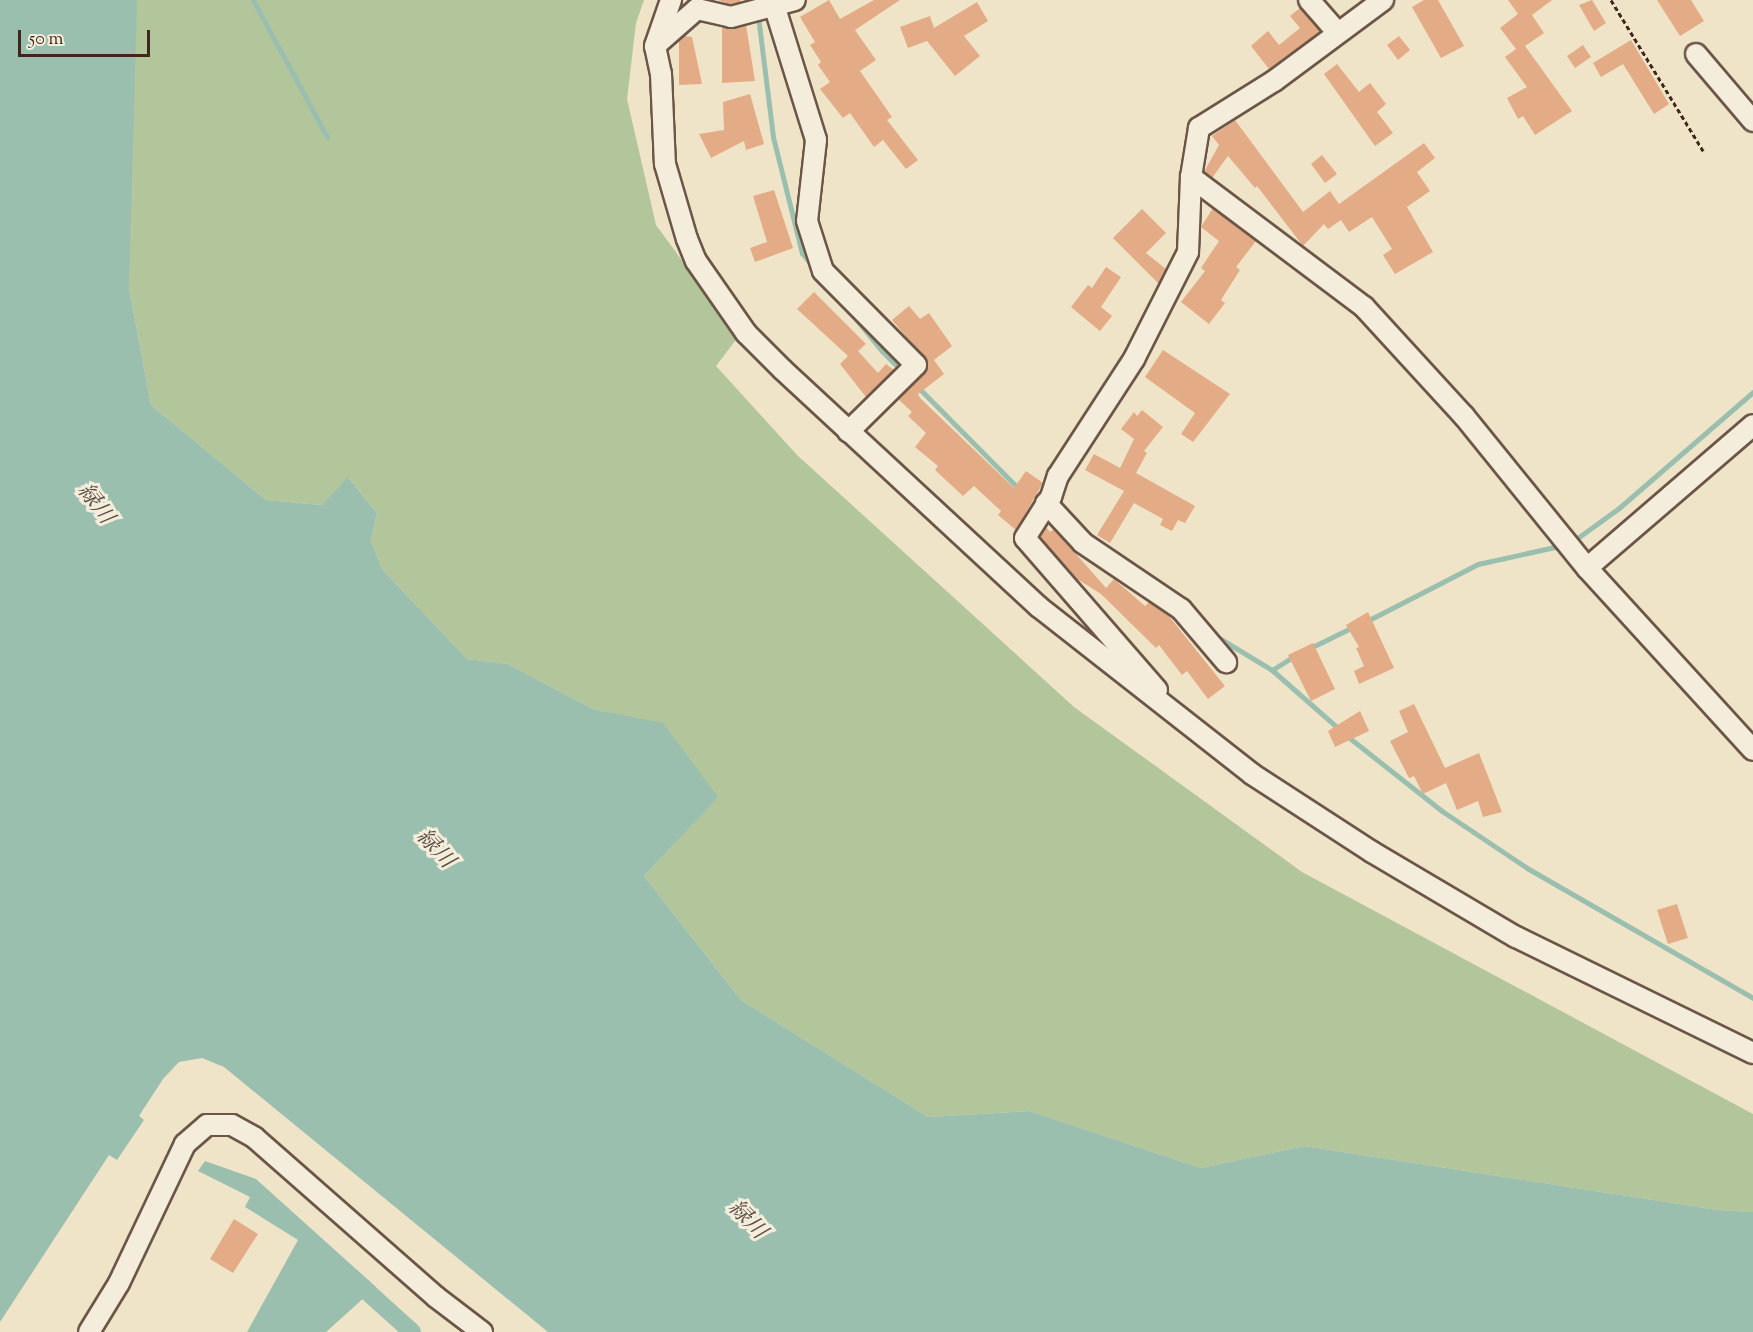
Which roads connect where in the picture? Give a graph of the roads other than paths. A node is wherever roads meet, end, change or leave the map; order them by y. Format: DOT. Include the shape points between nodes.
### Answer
graph roads {
  1 [pos="671,0"];
  2 [pos="795,0"];
  3 [pos="1309,0"];
  4 [pos="1383,0"];
  5 [pos="775,8"];
  6 [pos="1337,32"];
  7 [pos="655,46"];
  8 [pos="1696,54"];
  9 [pos="1753,121"];
  10 [pos="1191,177"];
  11 [pos="1753,425"];
  12 [pos="848,432"];
  13 [pos="1046,503"];
  14 [pos="1587,568"];
  15 [pos="1226,662"];
  16 [pos="1188,726"];
  17 [pos="1753,750"];
  18 [pos="1753,1053"];
  19 [pos="88,1332"];
  20 [pos="482,1332"];
  1 -- 7 [label="street"];
  2 -- 5 [label="street"];
  3 -- 6 [label="street"];
  4 -- 6 [label="street"];
  5 -- 7 [label="street" via="731,17 697,9"];
  5 -- 12 [label="street" via="816,140 807,221 823,271 916,365"];
  6 -- 10 [label="street" via="1274,81 1199,128"];
  7 -- 12 [label="street" via="661,74 665,164 696,261 746,333"];
  8 -- 9 [label="street"];
  10 -- 13 [label="street" via="1188,252 1134,359 1058,476"];
  10 -- 14 [label="street" via="1364,307 1464,416"];
  11 -- 14 [label="street"];
  12 -- 16 [label="street" via="1039,607"];
  13 -- 15 [label="street" via="1083,543 1181,609"];
  13 -- 16 [label="street" via="1025,538"];
  14 -- 17 [label="street"];
  16 -- 18 [label="street" via="1251,774 1516,937"];
  19 -- 20 [label="street" via="119,1283 185,1144 207,1125 232,1125 255,1138 436,1297"];
}
